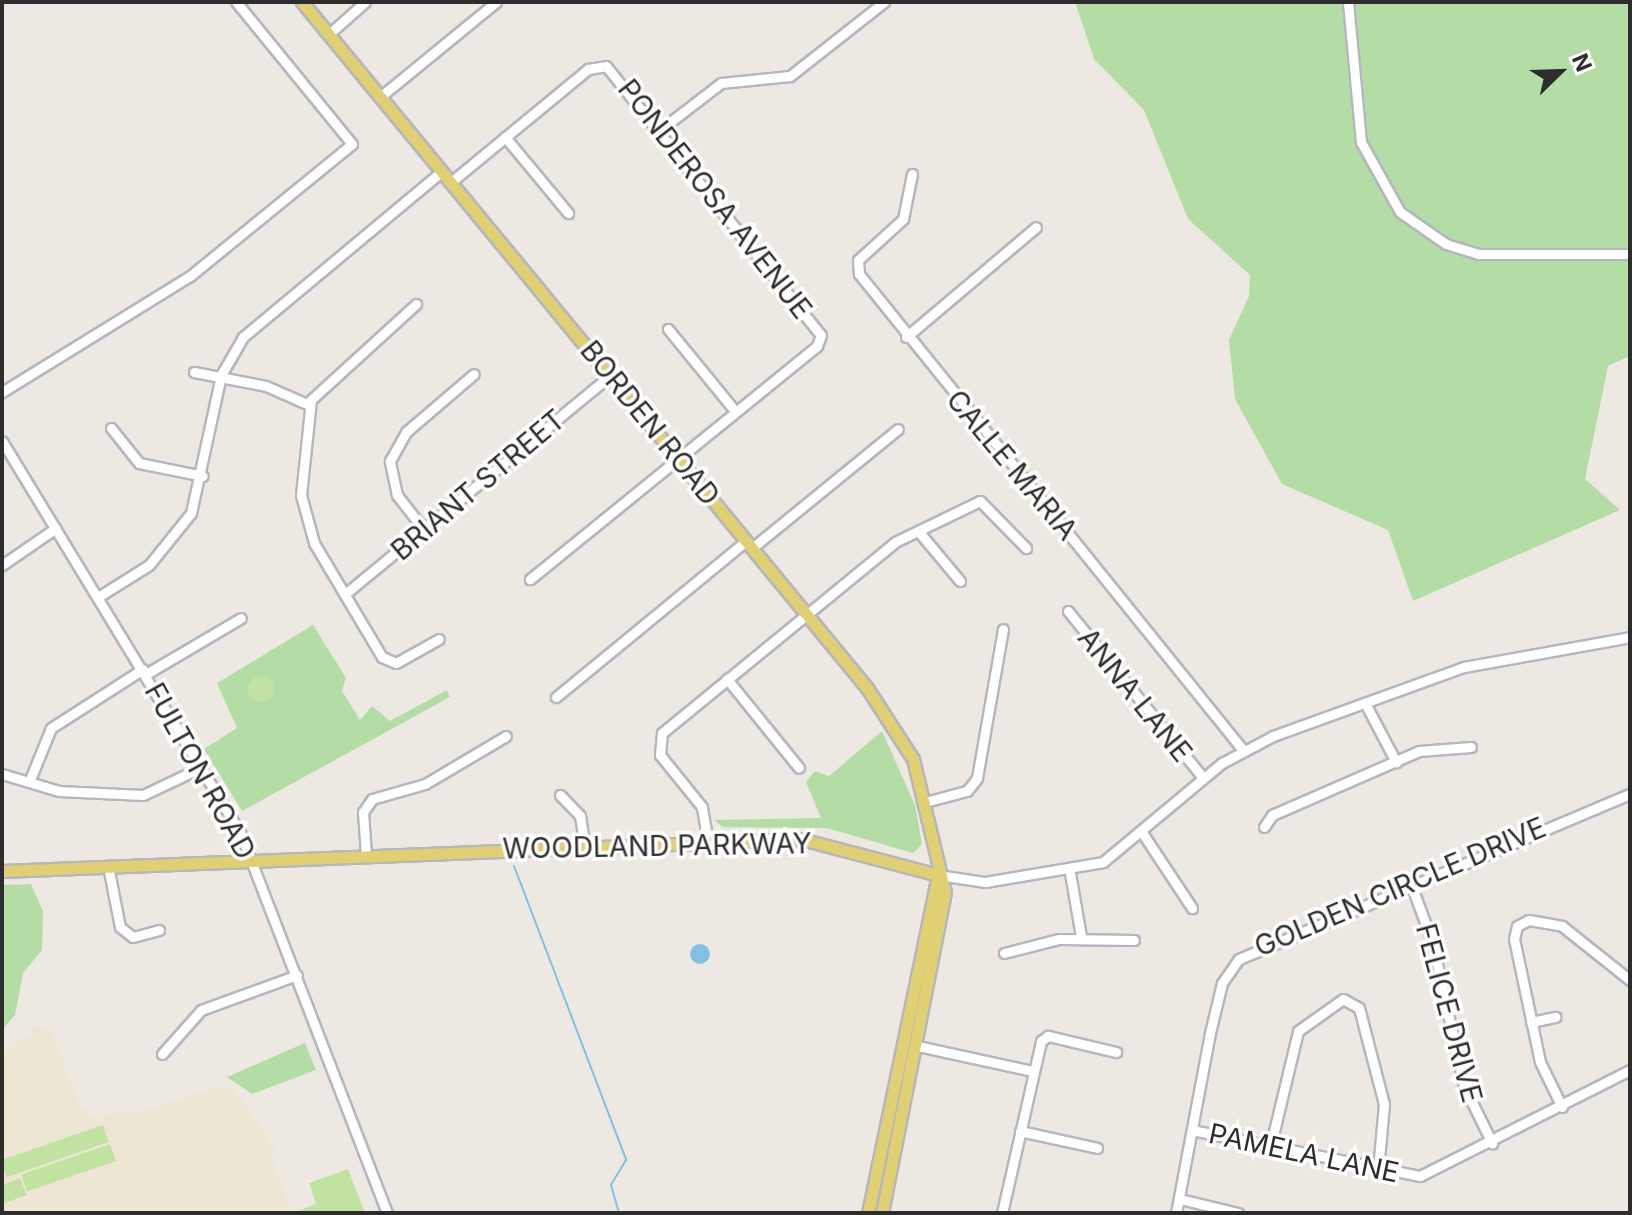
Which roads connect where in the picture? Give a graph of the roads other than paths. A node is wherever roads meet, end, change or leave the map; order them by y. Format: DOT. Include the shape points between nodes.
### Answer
graph roads {
  1 [pos="236,2"];
  2 [pos="302,2"];
  3 [pos="365,2"];
  4 [pos="496,2"];
  5 [pos="884,2"];
  6 [pos="1348,2"];
  7 [pos="329,34"];
  8 [pos="380,97"];
  9 [pos="656,133"];
  10 [pos="505,137"];
  11 [pos="442,171"];
  12 [pos="912,174"];
  13 [pos="451,182"];
  14 [pos="568,213"];
  15 [pos="1036,227"];
  16 [pos="1630,254"];
  17 [pos="416,304"];
  18 [pos="668,329"];
  19 [pos="906,337"];
  20 [pos="194,372"];
  21 [pos="474,374"];
  22 [pos="221,375"];
  23 [pos="611,375"];
  24 [pos="2,392"];
  25 [pos="309,405"];
  26 [pos="735,411"];
  27 [pos="111,428"];
  28 [pos="898,429"];
  29 [pos="2,441"];
  30 [pos="679,458"];
  31 [pos="203,476"];
  32 [pos="56,528"];
  33 [pos="425,531"];
  34 [pos="919,532"];
  35 [pos="749,545"];
  36 [pos="1026,548"];
  37 [pos="2,565"];
  38 [pos="530,579"];
  39 [pos="960,581"];
  40 [pos="345,594"];
  41 [pos="98,597"];
  42 [pos="1068,611"];
  43 [pos="806,615"];
  44 [pos="241,618"];
  45 [pos="1003,629"];
  46 [pos="1630,637"];
  47 [pos="439,639"];
  48 [pos="144,671"];
  49 [pos="727,679"];
  50 [pos="556,697"];
  51 [pos="1365,703"];
  52 [pos="506,736"];
  53 [pos="1471,747"];
  54 [pos="1243,750"];
  55 [pos="1396,762"];
  56 [pos="202,767"];
  57 [pos="799,768"];
  58 [pos="2,774"];
  59 [pos="1203,778"];
  60 [pos="29,782"];
  61 [pos="1630,794"];
  62 [pos="560,795"];
  63 [pos="929,801"];
  64 [pos="1264,827"];
  65 [pos="1143,834"];
  66 [pos="708,842"];
  67 [pos="585,846"];
  68 [pos="366,855"];
  69 [pos="251,859"];
  70 [pos="108,866"];
  71 [pos="2,871"];
  72 [pos="1070,873"];
  73 [pos="938,875"];
  74 [pos="1410,882"];
  75 [pos="1192,908"];
  76 [pos="159,930"];
  77 [pos="1081,937"];
  78 [pos="1134,940"];
  79 [pos="1004,953"];
  80 [pos="297,975"];
  81 [pos="1630,980"];
  82 [pos="1555,1017"];
  83 [pos="1531,1022"];
  84 [pos="918,1046"];
  85 [pos="1116,1052"];
  86 [pos="162,1054"];
  87 [pos="1630,1070"];
  88 [pos="1033,1071"];
  89 [pos="1562,1107"];
  90 [pos="1192,1130"];
  91 [pos="1020,1131"];
  92 [pos="1492,1143"];
  93 [pos="1097,1148"];
  94 [pos="1270,1148"];
  95 [pos="1378,1170"];
  96 [pos="1180,1199"];
  97 [pos="387,1213"];
  98 [pos="868,1213"];
  99 [pos="882,1213"];
  100 [pos="1002,1213"];
  101 [pos="1176,1213"];
  102 [pos="1238,1213"];
  1 -- 24 [label="street" via="352,144 190,276"];
  2 -- 7 [label="main road, BORDEN ROAD"];
  3 -- 7 [label="street"];
  4 -- 8 [label="street"];
  5 -- 9 [label="street" via="790,76 721,83"];
  6 -- 16 [label="street" via="1361,142 1400,212 1446,244 1478,254"];
  7 -- 8 [label="main road, BORDEN ROAD"];
  8 -- 11 [label="main road, BORDEN ROAD"];
  9 -- 10 [label="street, PONDEROSA AVENUE" via="606,66 588,69"];
  9 -- 26 [label="street, PONDEROSA AVENUE" via="821,335"];
  10 -- 13 [label="street"];
  10 -- 14 [label="street"];
  11 -- 13 [label="main road, BORDEN ROAD"];
  11 -- 22 [label="street" via="243,337"];
  12 -- 19 [label="street, CALLE MARIA" via="903,219 857,266"];
  13 -- 23 [label="main road, BORDEN ROAD"];
  15 -- 19 [label="street"];
  17 -- 25 [label="street" via="322,384"];
  18 -- 26 [label="street"];
  19 -- 54 [label="street, CALLE MARIA"];
  20 -- 22 [label="street"];
  21 -- 33 [label="street" via="406,432 390,461 397,495"];
  22 -- 25 [label="street"];
  22 -- 31 [label="street"];
  23 -- 30 [label="main road, BORDEN ROAD"];
  23 -- 33 [label="street, BRIANT STREET"];
  25 -- 40 [label="street" via="301,495 314,543"];
  26 -- 30 [label="street"];
  27 -- 31 [label="street" via="139,463"];
  28 -- 35 [label="street"];
  29 -- 32 [label="street, FULTON ROAD"];
  30 -- 35 [label="main road, BORDEN ROAD"];
  30 -- 38 [label="street"];
  31 -- 41 [label="street" via="170,545"];
  32 -- 37 [label="street"];
  32 -- 41 [label="street, FULTON ROAD"];
  33 -- 40 [label="street, BRIANT STREET"];
  34 -- 36 [label="street" via="980,501"];
  34 -- 39 [label="street"];
  34 -- 43 [label="street" via="895,542"];
  35 -- 43 [label="main road, BORDEN ROAD"];
  35 -- 50 [label="street"];
  40 -- 47 [label="street" via="387,662"];
  41 -- 48 [label="street, FULTON ROAD"];
  42 -- 59 [label="street, ANNA LANE"];
  43 -- 49 [label="street"];
  43 -- 63 [label="main road, BORDEN ROAD" via="891,719"];
  44 -- 48 [label="street"];
  45 -- 63 [label="street" via="977,778 967,791"];
  46 -- 51 [label="street, WOODLAND PARKWAY" via="1464,667"];
  48 -- 56 [label="street, FULTON ROAD"];
  48 -- 60 [label="street" via="51,728"];
  49 -- 57 [label="street"];
  49 -- 66 [label="street" via="662,733 657,746 702,807"];
  51 -- 54 [label="street, WOODLAND PARKWAY"];
  51 -- 55 [label="street"];
  52 -- 68 [label="street" via="425,784 372,799 363,812"];
  53 -- 55 [label="street" via="1419,751"];
  54 -- 59 [label="street, WOODLAND PARKWAY"];
  55 -- 64 [label="street" via="1272,815"];
  56 -- 60 [label="street" via="143,795"];
  56 -- 69 [label="street, FULTON ROAD"];
  58 -- 60 [label="street"];
  59 -- 65 [label="street, WOODLAND PARKWAY"];
  61 -- 74 [label="street, GOLDEN CIRCLE DRIVE"];
  62 -- 67 [label="street" via="580,816"];
  63 -- 73 [label="main road, BORDEN ROAD"];
  65 -- 72 [label="street, WOODLAND PARKWAY" via="1103,862"];
  65 -- 75 [label="street"];
  66 -- 67 [label="main road, WOODLAND PARKWAY"];
  66 -- 73 [label="main road, WOODLAND PARKWAY" via="821,840"];
  67 -- 68 [label="main road, WOODLAND PARKWAY"];
  68 -- 69 [label="main road, WOODLAND PARKWAY"];
  69 -- 70 [label="main road, WOODLAND PARKWAY"];
  69 -- 80 [label="street, FULTON ROAD"];
  70 -- 71 [label="main road, WOODLAND PARKWAY"];
  70 -- 76 [label="street" via="120,927 133,937"];
  72 -- 73 [label="street, WOODLAND PARKWAY" via="985,882"];
  72 -- 77 [label="street"];
  73 -- 84 [label="main road, BORDEN ROAD" via="943,918"];
  73 -- 98 [label="main road"];
  74 -- 90 [label="street, GOLDEN CIRCLE DRIVE" via="1239,959 1222,983"];
  74 -- 92 [label="street, FELICE DRIVE" via="1432,941 1464,1086"];
  77 -- 78 [label="street"];
  77 -- 79 [label="street"];
  80 -- 86 [label="street" via="201,1010"];
  80 -- 97 [label="street, FULTON ROAD"];
  81 -- 83 [label="street" via="1562,926 1529,920 1514,939"];
  82 -- 83 [label="street"];
  83 -- 89 [label="street"];
  84 -- 88 [label="street"];
  84 -- 99 [label="main road, BORDEN ROAD"];
  85 -- 88 [label="street" via="1043,1038"];
  87 -- 89 [label="street, PAMELA LANE"];
  88 -- 91 [label="street"];
  89 -- 92 [label="street, PAMELA LANE"];
  90 -- 94 [label="street, PAMELA LANE"];
  90 -- 96 [label="street, GOLDEN CIRCLE DRIVE"];
  91 -- 93 [label="street"];
  91 -- 100 [label="street"];
  92 -- 95 [label="street, PAMELA LANE" via="1420,1176"];
  94 -- 95 [label="street, PAMELA LANE"];
  94 -- 95 [label="street" via="1292,1042 1315,1013 1343,999 1359,1008 1384,1104"];
  96 -- 101 [label="street, GOLDEN CIRCLE DRIVE"];
  96 -- 102 [label="street"];
}
